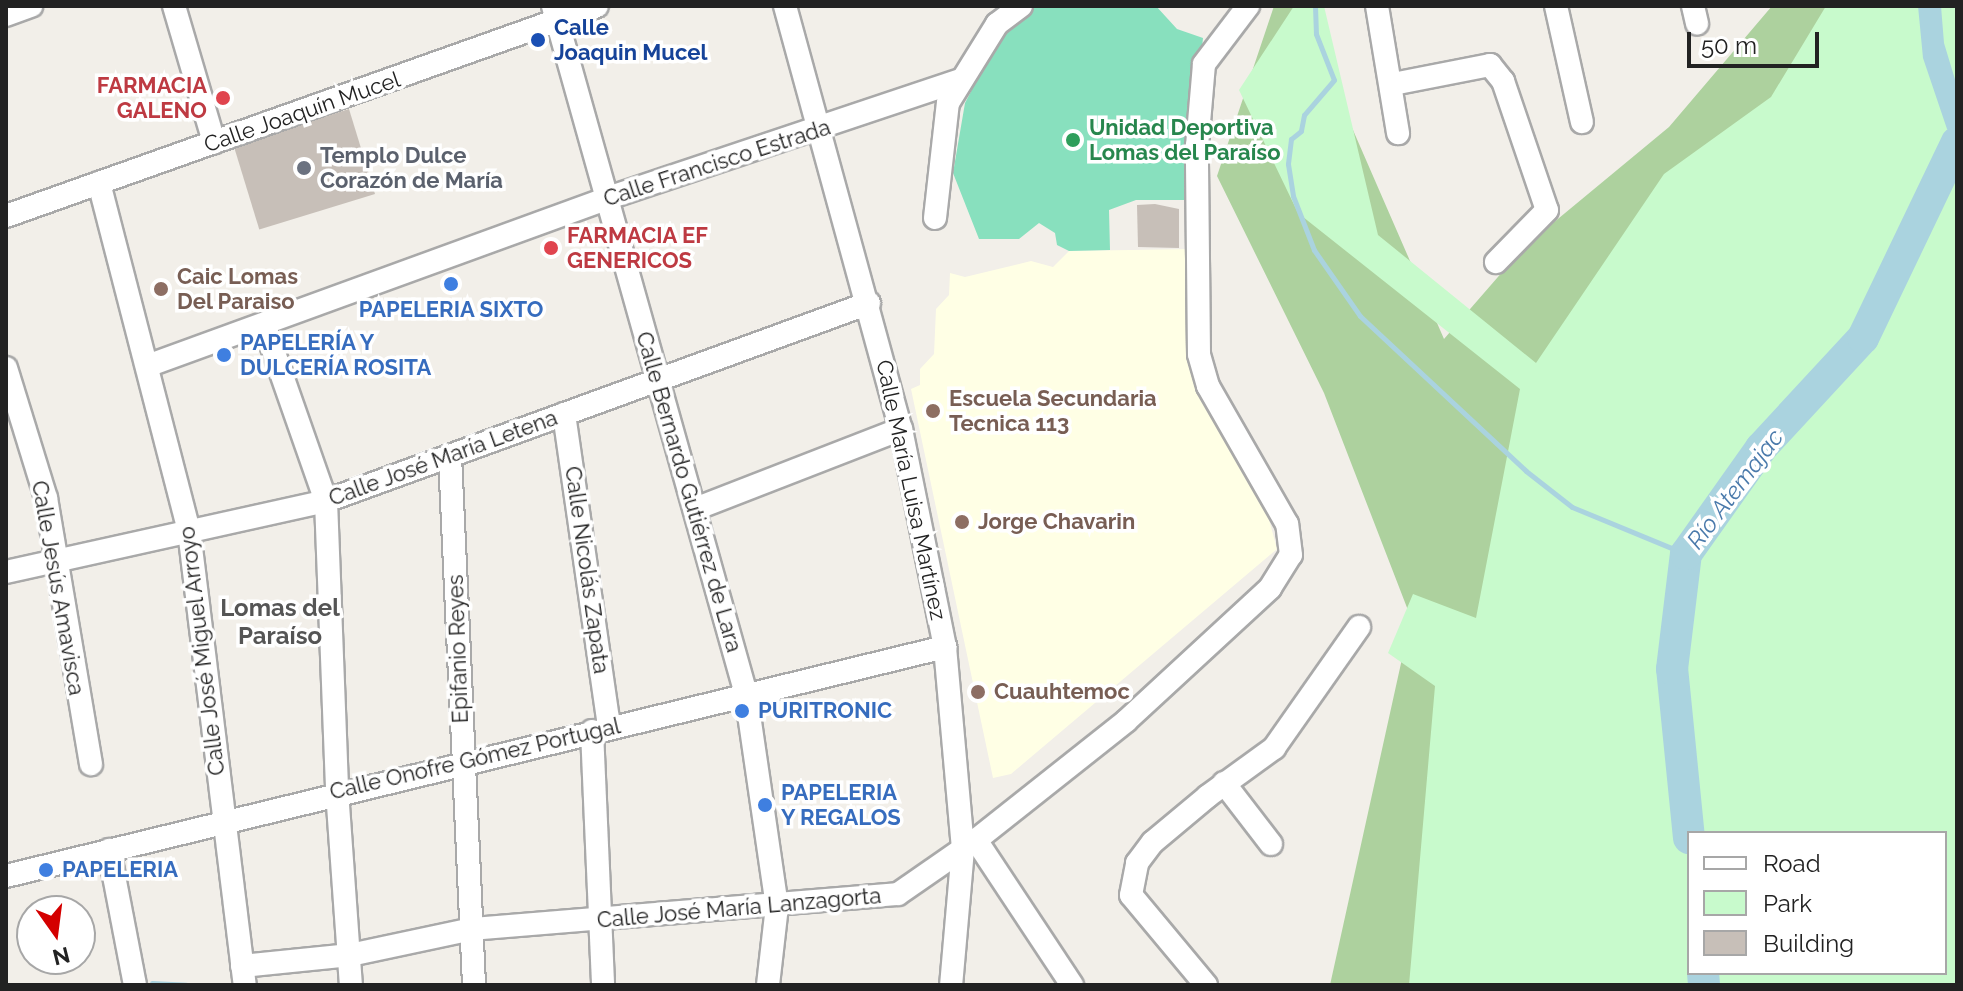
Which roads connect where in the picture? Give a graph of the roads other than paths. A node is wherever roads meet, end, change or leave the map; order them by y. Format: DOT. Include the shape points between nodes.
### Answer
graph roads {
  1 [pos="31,6"];
  2 [pos="174,6"];
  3 [pos="597,6"];
  4 [pos="785,6"];
  5 [pos="1021,6"];
  6 [pos="1248,6"];
  7 [pos="1377,6"];
  8 [pos="1556,6"];
  9 [pos="555,14"];
  10 [pos="6,15"];
  11 [pos="961,80"];
  12 [pos="1393,84"];
  13 [pos="1582,122"];
  14 [pos="819,129"];
  15 [pos="1398,133"];
  16 [pos="214,142"];
  17 [pos="99,183"];
  18 [pos="605,199"];
  19 [pos="6,216"];
  20 [pos="935,218"];
  21 [pos="1496,262"];
  22 [pos="869,303"];
  23 [pos="265,327"];
  24 [pos="147,366"];
  25 [pos="6,368"];
  26 [pos="658,381"];
  27 [pos="564,414"];
  28 [pos="901,429"];
  29 [pos="450,456"];
  30 [pos="326,501"];
  31 [pos="695,509"];
  32 [pos="189,531"];
  33 [pos="52,561"];
  34 [pos="6,572"];
  35 [pos="1359,627"];
  36 [pos="945,647"];
  37 [pos="746,694"];
  38 [pos="600,728"];
  39 [pos="462,762"];
  40 [pos="91,764"];
  41 [pos="1224,783"];
  42 [pos="337,791"];
  43 [pos="222,821"];
  44 [pos="970,844"];
  45 [pos="1271,844"];
  46 [pos="109,850"];
  47 [pos="6,876"];
  48 [pos="777,906"];
  49 [pos="603,919"];
  50 [pos="472,929"];
  51 [pos="350,955"];
  52 [pos="243,976"];
  53 [pos="135,985"];
  54 [pos="351,985"];
  55 [pos="474,985"];
  56 [pos="603,985"];
  57 [pos="768,985"];
  58 [pos="951,985"];
  59 [pos="1072,985"];
  60 [pos="1206,985"];
  1 -- 10 [label="street"];
  2 -- 16 [label="street"];
  3 -- 9 [label="street, Calle Joaquín Mucel"];
  4 -- 14 [label="street, Calle María Luisa Martínez"];
  5 -- 11 [label="street" via="997,24"];
  6 -- 44 [label="street, Calle José María Lanzagorta" via="1204,64 1197,146 1199,354 1208,386 1280,509 1291,555 1270,588 1126,721"];
  7 -- 12 [label="street"];
  8 -- 13 [label="street"];
  9 -- 16 [label="street, Calle Joaquín Mucel"];
  9 -- 18 [label="street, Calle Bernardo Gutiérrez de Lara"];
  11 -- 14 [label="street, Calle Francisco Estrada"];
  11 -- 20 [label="street" via="943,125"];
  12 -- 15 [label="street"];
  12 -- 21 [label="street" via="1490,65 1503,81 1547,210"];
  14 -- 18 [label="street, Calle Francisco Estrada"];
  14 -- 22 [label="street, Calle María Luisa Martínez"];
  16 -- 17 [label="street, Calle Joaquín Mucel"];
  17 -- 19 [label="street, Calle Joaquín Mucel"];
  17 -- 24 [label="street, Calle José Miguel Arroyo"];
  18 -- 23 [label="street, Calle Francisco Estrada"];
  18 -- 26 [label="street, Calle Bernardo Gutiérrez de Lara"];
  22 -- 26 [label="street, Calle José María Letena"];
  22 -- 28 [label="street, Calle María Luisa Martínez"];
  23 -- 24 [label="street, Calle Francisco Estrada"];
  23 -- 30 [label="street"];
  24 -- 32 [label="street, Calle José Miguel Arroyo"];
  25 -- 33 [label="street, Calle Jesús Amavisca" via="46,498"];
  26 -- 27 [label="street, Calle José María Letena"];
  26 -- 31 [label="street, Calle Bernardo Gutiérrez de Lara"];
  27 -- 29 [label="street, Calle José María Letena"];
  27 -- 38 [label="street, Calle Nicolás Zapata"];
  28 -- 31 [label="street"];
  28 -- 36 [label="street, Calle María Luisa Martínez"];
  29 -- 30 [label="street, Calle José María Letena"];
  29 -- 39 [label="street, Epifanio Reyes"];
  30 -- 32 [label="street, Calle José María Letena"];
  30 -- 42 [label="street"];
  31 -- 37 [label="street, Calle Bernardo Gutiérrez de Lara"];
  32 -- 33 [label="street, Calle José María Letena"];
  32 -- 43 [label="street, Calle José Miguel Arroyo"];
  33 -- 34 [label="street, Calle José María Letena"];
  33 -- 40 [label="street, Calle Jesús Amavisca"];
  35 -- 41 [label="street" via="1274,748"];
  36 -- 37 [label="street, Calle Onofre Gómez Portugal"];
  36 -- 44 [label="street, Calle María Luisa Martínez"];
  37 -- 38 [label="street, Calle Onofre Gómez Portugal"];
  37 -- 48 [label="street, Calle Bernardo Gutiérrez de Lara"];
  38 -- 39 [label="street, Calle Onofre Gómez Portugal"];
  38 -- 49 [label="street, Calle Nicolás Zapata"];
  39 -- 42 [label="street, Calle Onofre Gómez Portugal"];
  39 -- 50 [label="street, Epifanio Reyes"];
  41 -- 45 [label="street"];
  41 -- 60 [label="street" via="1153,842 1129,886 1143,915"];
  42 -- 43 [label="street, Calle Onofre Gómez Portugal"];
  42 -- 51 [label="street"];
  43 -- 46 [label="street, Calle Onofre Gómez Portugal"];
  43 -- 52 [label="street, Calle José Miguel Arroyo"];
  44 -- 48 [label="street, Calle José María Lanzagorta" via="898,894"];
  44 -- 58 [label="street, Calle María Luisa Martínez"];
  44 -- 59 [label="street"];
  46 -- 47 [label="street, Calle Onofre Gómez Portugal"];
  46 -- 53 [label="street"];
  48 -- 49 [label="street, Calle José María Lanzagorta"];
  48 -- 57 [label="street, Calle Bernardo Gutiérrez de Lara"];
  49 -- 50 [label="street, Calle José María Lanzagorta"];
  49 -- 56 [label="street, Calle Nicolás Zapata"];
  50 -- 51 [label="street, Calle José María Lanzagorta"];
  50 -- 55 [label="street, Epifanio Reyes"];
  51 -- 52 [label="street, Calle José María Lanzagorta"];
  51 -- 54 [label="street"];
}
